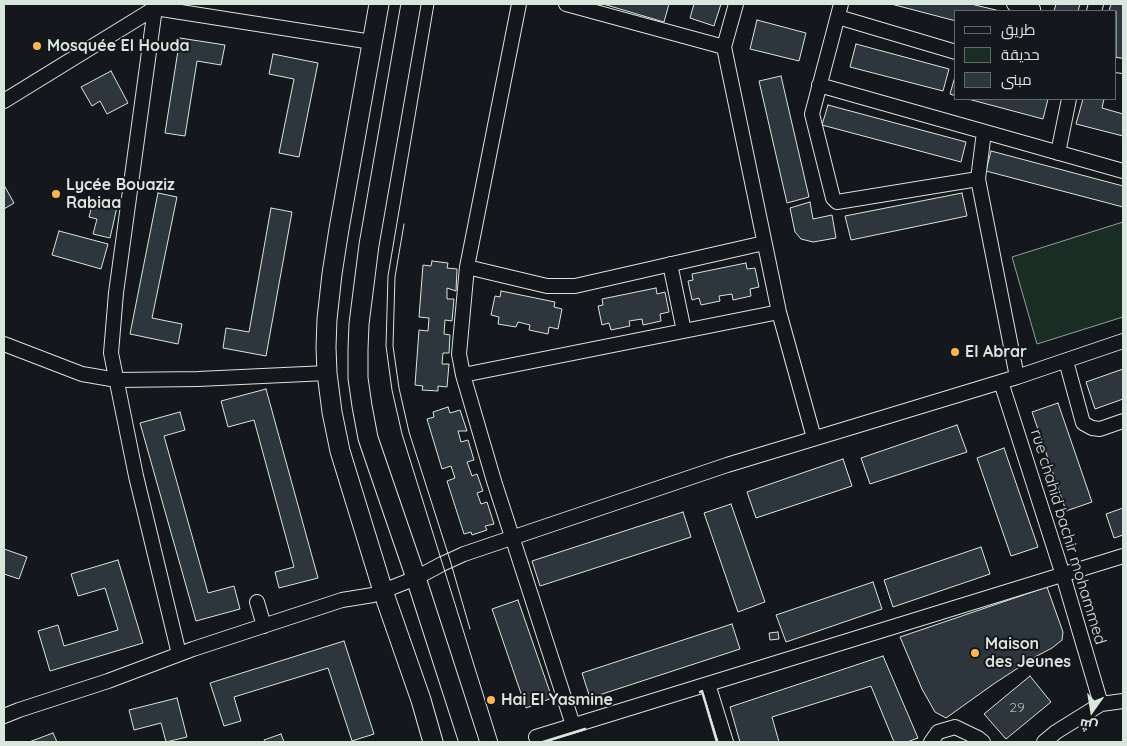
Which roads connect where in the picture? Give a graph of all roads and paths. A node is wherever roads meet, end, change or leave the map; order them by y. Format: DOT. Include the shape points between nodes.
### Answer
graph roads {
  1 [pos="379,4"];
  2 [pos="411,4"];
  3 [pos="520,4"];
  4 [pos="566,4"];
  5 [pos="736,4"];
  6 [pos="1014,4"];
  7 [pos="155,8"];
  8 [pos="1033,8"];
  9 [pos="839,10"];
  10 [pos="372,42"];
  11 [pos="724,47"];
  12 [pos="954,51"];
  13 [pos="819,85"];
  14 [pos="1069,100"];
  15 [pos="4,101"];
  16 [pos="984,132"];
  17 [pos="1058,153"];
  18 [pos="1123,171"];
  19 [pos="978,179"];
  20 [pos="764,243"];
  21 [pos="670,264"];
  22 [pos="467,267"];
  23 [pos="779,312"];
  24 [pos="684,331"];
  25 [pos="1123,342"];
  26 [pos="4,344"];
  27 [pos="1066,360"];
  28 [pos="327,373"];
  29 [pos="464,375"];
  30 [pos="1018,377"];
  31 [pos="117,380"];
  32 [pos="1000,382"];
  33 [pos="1123,421"];
  34 [pos="814,438"];
  35 [pos="513,538"];
  36 [pos="1123,556"];
  37 [pos="1062,575"];
  38 [pos="416,578"];
  39 [pos="383,591"];
  40 [pos="257,602"];
  41 [pos="264,626"];
  42 [pos="179,654"];
  43 [pos="708,684"];
  44 [pos="1123,701"];
  45 [pos="1101,704"];
  46 [pos="4,716"];
  47 [pos="573,726"];
  48 [pos="536,736"];
  49 [pos="434,742"];
  50 [pos="469,742"];
  51 [pos="726,742"];
  52 [pos="931,742"];
  53 [pos="983,742"];
  54 [pos="1044,742"];
  1 -- 10 [label="main road"];
  2 -- 38 [label="main road" via="369,245 362,299 358,378 368,438"];
  3 -- 22 [label="street"];
  4 -- 11 [label="street"];
  5 -- 11 [label="street"];
  6 -- 8 [label="street"];
  7 -- 10 [label="street"];
  7 -- 15 [label="street"];
  7 -- 31 [label="street" via="116,293 111,353"];
  9 -- 12 [label="street"];
  9 -- 13 [label="street"];
  10 -- 28 [label="main road" via="332,274 327,319"];
  11 -- 20 [label="street"];
  13 -- 16 [label="street"];
  13 -- 19 [label="street" via="812,114 832,198 837,202"];
  14 -- 17 [label="street"];
  16 -- 17 [label="street"];
  16 -- 19 [label="street"];
  17 -- 18 [label="street"];
  19 -- 30 [label="street"];
  20 -- 21 [label="street"];
  20 -- 23 [label="street"];
  21 -- 22 [label="street" via="575,286 547,286"];
  21 -- 24 [label="street"];
  22 -- 29 [label="street" via="459,354"];
  23 -- 24 [label="street"];
  23 -- 34 [label="street"];
  24 -- 29 [label="street"];
  25 -- 27 [label="street"];
  26 -- 31 [label="street" via="82,374"];
  27 -- 30 [label="street"];
  27 -- 33 [label="street" via="1083,422 1100,429"];
  28 -- 31 [label="street"];
  28 -- 39 [label="main road" via="340,451"];
  29 -- 35 [label="street"];
  30 -- 32 [label="street"];
  31 -- 42 [label="street" via="136,476"];
  32 -- 34 [label="street"];
  32 -- 37 [label="street, rue chahid bachir mohammed"];
  34 -- 35 [label="street"];
  35 -- 38 [label="street" via="450,560"];
  35 -- 47 [label="street"];
  36 -- 37 [label="street"];
  37 -- 43 [label="street"];
  37 -- 45 [label="street, rue chahid bachir mohammed"];
  38 -- 39 [label="street"];
  38 -- 50 [label="main road"];
  39 -- 41 [label="street" via="342,600"];
  39 -- 49 [label="main road"];
  40 -- 41 [label="street"];
  41 -- 42 [label="street"];
  42 -- 46 [label="street"];
  43 -- 47 [label="street"];
  43 -- 51 [label="street"];
  44 -- 45 [label="street"];
  45 -- 54 [label="street"];
  47 -- 48 [label="street"];
  52 -- 53 [label="street" via="938,732 955,727"];
}
